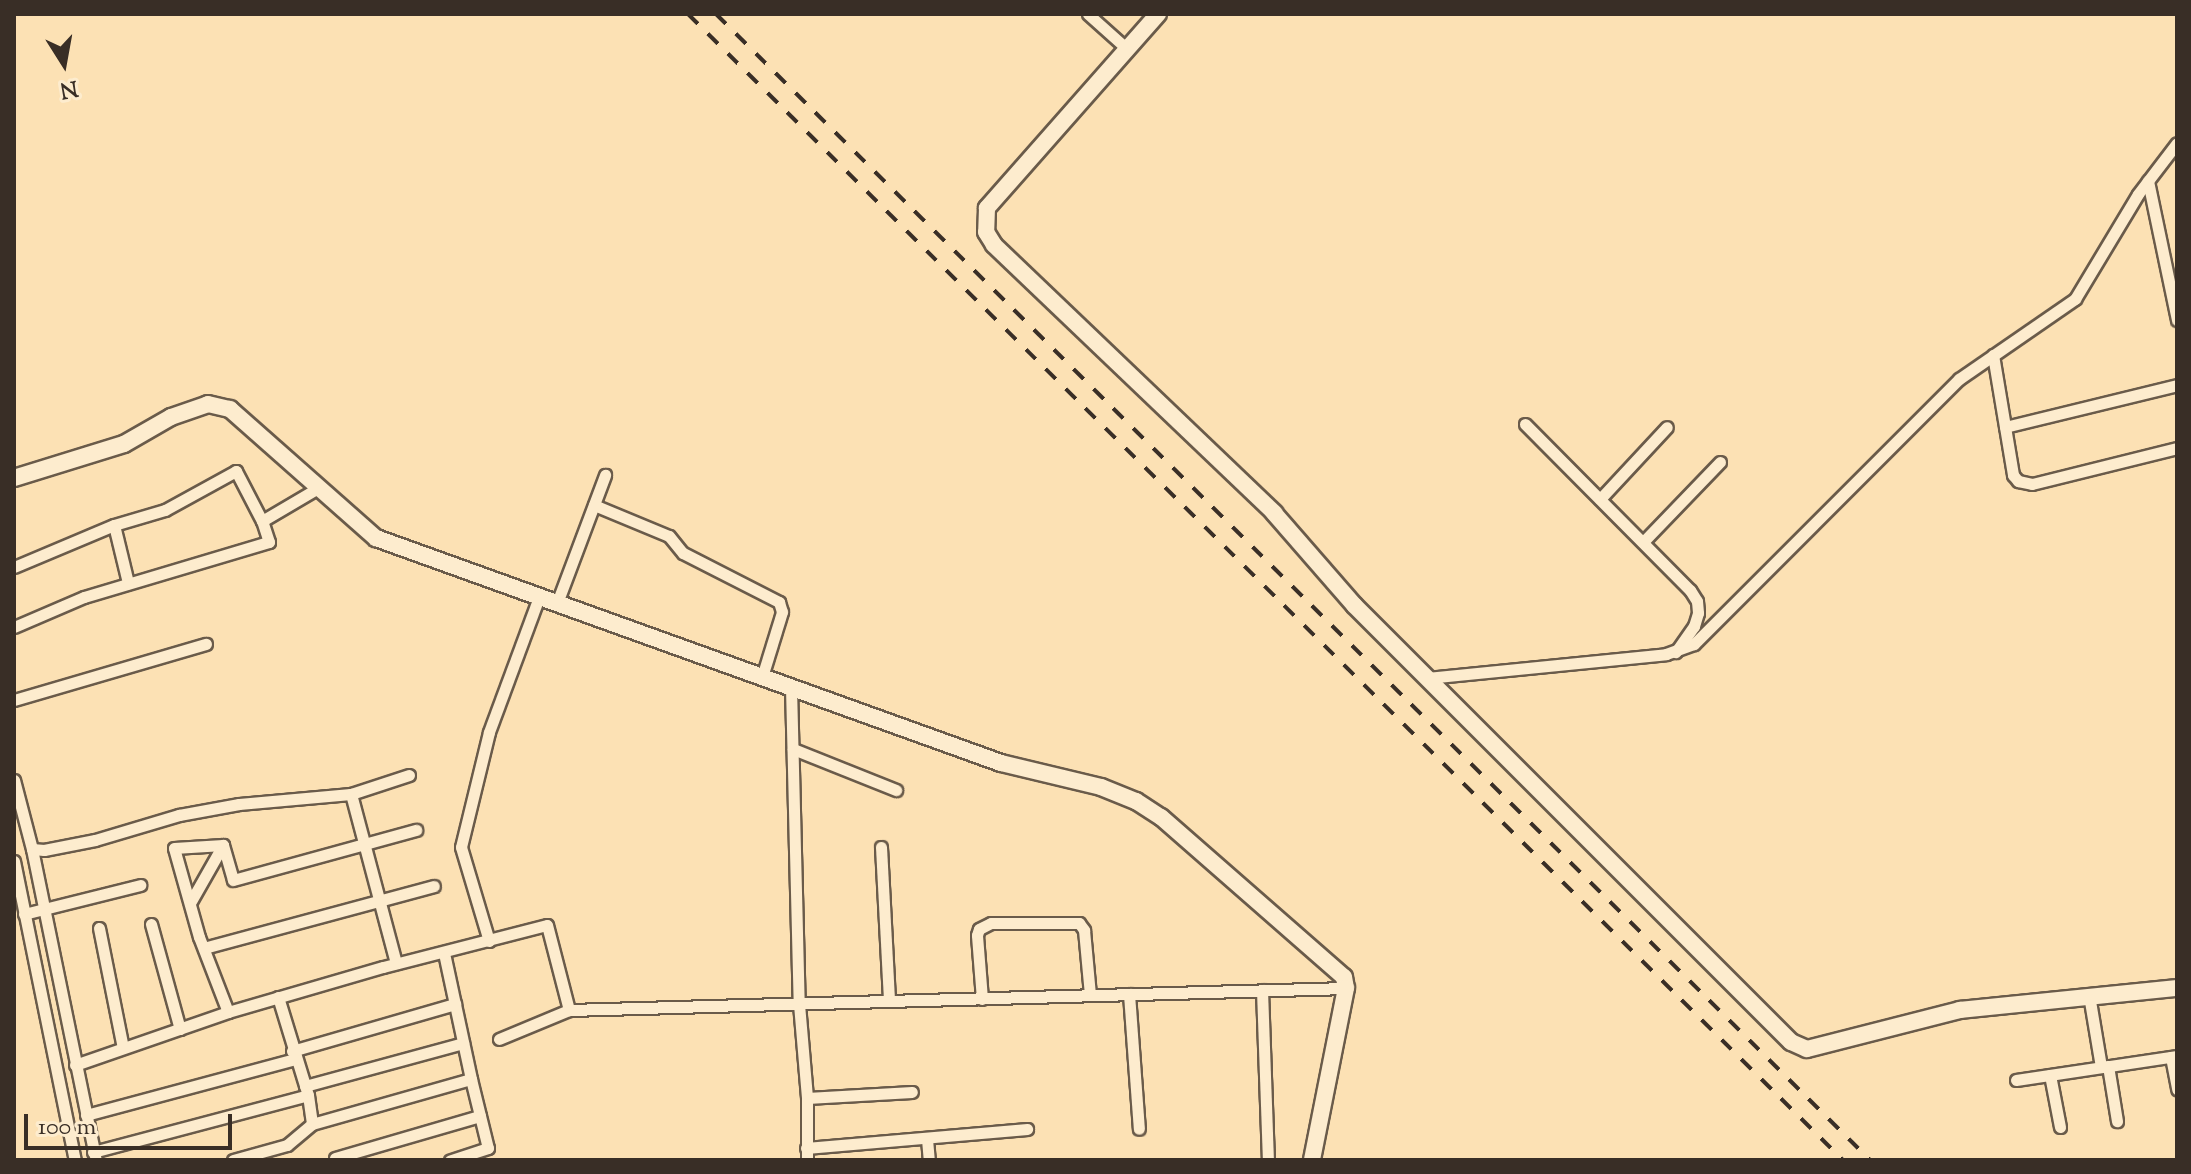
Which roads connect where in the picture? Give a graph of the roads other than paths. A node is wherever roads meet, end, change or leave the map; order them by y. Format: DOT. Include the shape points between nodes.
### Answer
graph roads {
  1 [pos="1088,14"];
  2 [pos="1158,14"];
  3 [pos="1126,48"];
  4 [pos="2177,143"];
  5 [pos="2148,181"];
  6 [pos="2177,320"];
  7 [pos="1993,355"];
  8 [pos="2177,385"];
  9 [pos="1525,424"];
  10 [pos="1667,427"];
  11 [pos="2005,427"];
  12 [pos="2177,448"];
  13 [pos="1720,462"];
  14 [pos="605,475"];
  15 [pos="14,478"];
  16 [pos="318,488"];
  17 [pos="1600,499"];
  18 [pos="594,505"];
  19 [pos="262,521"];
  20 [pos="114,525"];
  21 [pos="1643,542"];
  22 [pos="14,567"];
  23 [pos="128,583"];
  24 [pos="539,597"];
  25 [pos="557,603"];
  26 [pos="14,627"];
  27 [pos="206,644"];
  28 [pos="1676,652"];
  29 [pos="762,677"];
  30 [pos="1427,678"];
  31 [pos="791,687"];
  32 [pos="14,700"];
  33 [pos="793,749"];
  34 [pos="409,775"];
  35 [pos="14,780"];
  36 [pos="896,790"];
  37 [pos="351,794"];
  38 [pos="416,830"];
  39 [pos="223,845"];
  40 [pos="366,845"];
  41 [pos="881,847"];
  42 [pos="32,849"];
  43 [pos="14,861"];
  44 [pos="140,885"];
  45 [pos="434,886"];
  46 [pos="190,903"];
  47 [pos="379,903"];
  48 [pos="44,910"];
  49 [pos="24,914"];
  50 [pos="151,924"];
  51 [pos="99,928"];
  52 [pos="489,941"];
  53 [pos="204,948"];
  54 [pos="444,953"];
  55 [pos="396,963"];
  56 [pos="1346,988"];
  57 [pos="2177,988"];
  58 [pos="1262,990"];
  59 [pos="1129,994"];
  60 [pos="1090,995"];
  61 [pos="2089,995"];
  62 [pos="278,997"];
  63 [pos="982,999"];
  64 [pos="889,1001"];
  65 [pos="455,1004"];
  66 [pos="799,1004"];
  67 [pos="569,1010"];
  68 [pos="228,1012"];
  69 [pos="180,1029"];
  70 [pos="499,1039"];
  71 [pos="463,1043"];
  72 [pos="123,1048"];
  73 [pos="294,1055"];
  74 [pos="2174,1056"];
  75 [pos="75,1065"];
  76 [pos="2105,1067"];
  77 [pos="2050,1075"];
  78 [pos="471,1079"];
  79 [pos="2016,1080"];
  80 [pos="2177,1089"];
  81 [pos="306,1091"];
  82 [pos="912,1092"];
  83 [pos="807,1098"];
  84 [pos="86,1115"];
  85 [pos="480,1116"];
  86 [pos="2117,1121"];
  87 [pos="312,1124"];
  88 [pos="2060,1127"];
  89 [pos="1027,1129"];
  90 [pos="1139,1129"];
  91 [pos="927,1139"];
  92 [pos="807,1154"];
  93 [pos="94,1156"];
  94 [pos="335,1158"];
  95 [pos="75,1160"];
  96 [pos="233,1160"];
  97 [pos="450,1160"];
  98 [pos="929,1160"];
  99 [pos="1268,1160"];
  100 [pos="1312,1160"];
  1 -- 3 [label="street"];
  2 -- 3 [label="street"];
  3 -- 30 [label="street" via="987,208 986,232 1274,513"];
  4 -- 5 [label="street"];
  5 -- 6 [label="street"];
  5 -- 7 [label="street" via="2080,294"];
  7 -- 11 [label="street"];
  7 -- 28 [label="street" via="1954,383 1701,638"];
  8 -- 11 [label="street"];
  9 -- 17 [label="street"];
  10 -- 17 [label="street"];
  11 -- 12 [label="street" via="2013,475 2024,484"];
  13 -- 21 [label="street"];
  14 -- 18 [label="street"];
  15 -- 16 [label="street" via="124,444 171,417 208,404 230,409"];
  16 -- 19 [label="street"];
  16 -- 24 [label="street" via="376,538"];
  17 -- 21 [label="street"];
  18 -- 25 [label="street"];
  18 -- 29 [label="street" via="669,536 683,553 779,602 782,612"];
  19 -- 20 [label="street" via="236,471 165,510"];
  19 -- 23 [label="street" via="269,542"];
  20 -- 22 [label="street"];
  20 -- 23 [label="street"];
  21 -- 28 [label="street" via="1697,601 1694,626"];
  23 -- 26 [label="street"];
  24 -- 25 [label="street"];
  24 -- 52 [label="street" via="489,732 461,847"];
  25 -- 29 [label="street"];
  27 -- 32 [label="street"];
  28 -- 30 [label="street"];
  29 -- 31 [label="street"];
  30 -- 61 [label="street" via="1796,1046 1807,1049 1960,1010"];
  31 -- 33 [label="street"];
  31 -- 56 [label="street" via="1001,763 1136,801 1344,977"];
  33 -- 36 [label="street"];
  33 -- 66 [label="street"];
  34 -- 37 [label="street"];
  35 -- 42 [label="street"];
  37 -- 40 [label="street"];
  37 -- 42 [label="street" via="239,804 95,840"];
  38 -- 40 [label="street"];
  39 -- 40 [label="street" via="233,880"];
  39 -- 46 [label="street"];
  39 -- 46 [label="street" via="174,848"];
  40 -- 47 [label="street"];
  41 -- 64 [label="street"];
  42 -- 48 [label="street"];
  43 -- 49 [label="street"];
  44 -- 48 [label="street"];
  45 -- 47 [label="street"];
  46 -- 53 [label="street"];
  47 -- 53 [label="street"];
  47 -- 55 [label="street"];
  48 -- 49 [label="street"];
  48 -- 75 [label="street"];
  49 -- 95 [label="street"];
  50 -- 69 [label="street"];
  51 -- 72 [label="street"];
  52 -- 54 [label="street"];
  52 -- 67 [label="street" via="547,925"];
  53 -- 68 [label="street"];
  54 -- 55 [label="street"];
  54 -- 65 [label="street"];
  55 -- 62 [label="street"];
  56 -- 58 [label="street"];
  56 -- 100 [label="street"];
  57 -- 61 [label="street"];
  58 -- 59 [label="street"];
  58 -- 99 [label="street"];
  59 -- 60 [label="street"];
  59 -- 90 [label="street"];
  60 -- 63 [label="street"];
  60 -- 63 [label="street" via="1079,923 991,923 977,935"];
  61 -- 76 [label="street"];
  62 -- 68 [label="street"];
  62 -- 73 [label="street"];
  63 -- 64 [label="street"];
  64 -- 66 [label="street"];
  65 -- 71 [label="street"];
  65 -- 73 [label="street"];
  66 -- 67 [label="street"];
  66 -- 83 [label="street"];
  67 -- 70 [label="street"];
  68 -- 69 [label="street"];
  69 -- 72 [label="street"];
  71 -- 78 [label="street"];
  71 -- 81 [label="street"];
  72 -- 75 [label="street"];
  73 -- 81 [label="street"];
  73 -- 84 [label="street"];
  74 -- 76 [label="street"];
  74 -- 80 [label="street"];
  75 -- 84 [label="street"];
  76 -- 77 [label="street"];
  76 -- 86 [label="street"];
  77 -- 79 [label="street"];
  77 -- 88 [label="street"];
  78 -- 85 [label="street"];
  78 -- 87 [label="street"];
  81 -- 87 [label="street"];
  81 -- 93 [label="street"];
  82 -- 83 [label="street"];
  83 -- 92 [label="street"];
  84 -- 93 [label="street"];
  85 -- 94 [label="street"];
  85 -- 97 [label="street" via="488,1148"];
  87 -- 96 [label="street" via="287,1145"];
  89 -- 91 [label="street"];
  91 -- 92 [label="street"];
  91 -- 98 [label="street"];
}
